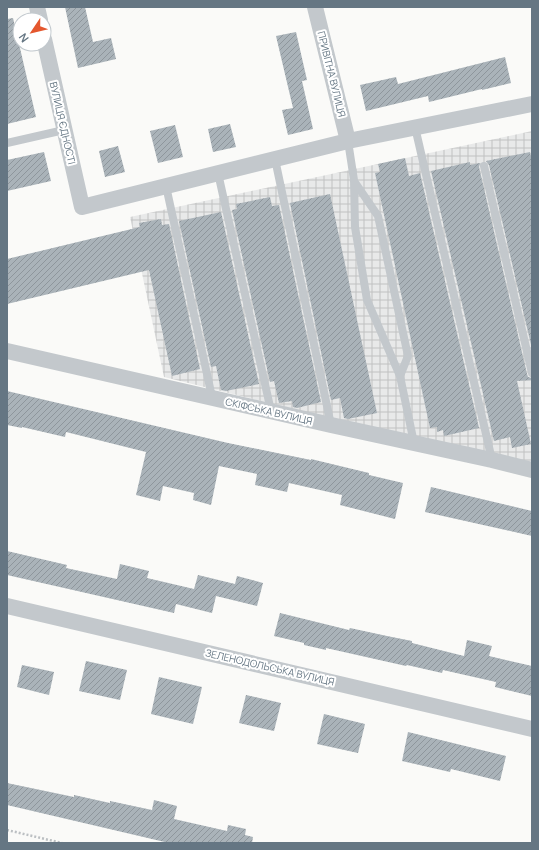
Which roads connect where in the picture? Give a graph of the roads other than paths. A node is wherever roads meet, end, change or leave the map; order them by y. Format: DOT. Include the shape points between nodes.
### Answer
graph roads {
  1 [pos="315,7"];
  2 [pos="47,52"];
  3 [pos="532,104"];
  4 [pos="415,127"];
  5 [pos="64,130"];
  6 [pos="348,141"];
  7 [pos="7,143"];
  8 [pos="275,159"];
  9 [pos="484,166"];
  10 [pos="218,173"];
  11 [pos="354,180"];
  12 [pos="166,186"];
  13 [pos="7,351"];
  14 [pos="532,373"];
  15 [pos="400,376"];
  16 [pos="212,397"];
  17 [pos="272,411"];
  18 [pos="331,425"];
  19 [pos="414,443"];
  20 [pos="492,460"];
  21 [pos="532,470"];
  22 [pos="7,606"];
  23 [pos="532,729"];
  1 -- 6 [label="street, ПРИВІТНА ВУЛИЦЯ"];
  2 -- 5 [label="street, ВУЛИЦЯ ЄДНОСТІ"];
  3 -- 4 [label="street"];
  4 -- 6 [label="street"];
  4 -- 20 [label="lane"];
  5 -- 7 [label="lane"];
  5 -- 12 [label="street, ВУЛИЦЯ ЄДНОСТІ" via="82,207"];
  6 -- 8 [label="street"];
  6 -- 11 [label="lane"];
  8 -- 10 [label="street"];
  8 -- 18 [label="lane"];
  9 -- 14 [label="lane"];
  10 -- 12 [label="street"];
  10 -- 17 [label="lane"];
  11 -- 15 [label="lane" via="355,227 367,300"];
  11 -- 15 [label="lane" via="378,216 408,356"];
  12 -- 16 [label="lane"];
  13 -- 16 [label="street, СКІФСЬКА ВУЛИЦЯ"];
  15 -- 19 [label="lane"];
  16 -- 17 [label="street, СКІФСЬКА ВУЛИЦЯ"];
  17 -- 18 [label="street, СКІФСЬКА ВУЛИЦЯ"];
  18 -- 19 [label="street, СКІФСЬКА ВУЛИЦЯ"];
  19 -- 20 [label="street, СКІФСЬКА ВУЛИЦЯ"];
  20 -- 21 [label="street, СКІФСЬКА ВУЛИЦЯ"];
  22 -- 23 [label="street, ЗЕЛЕНОДОЛЬСЬКА ВУЛИЦЯ"];
}
